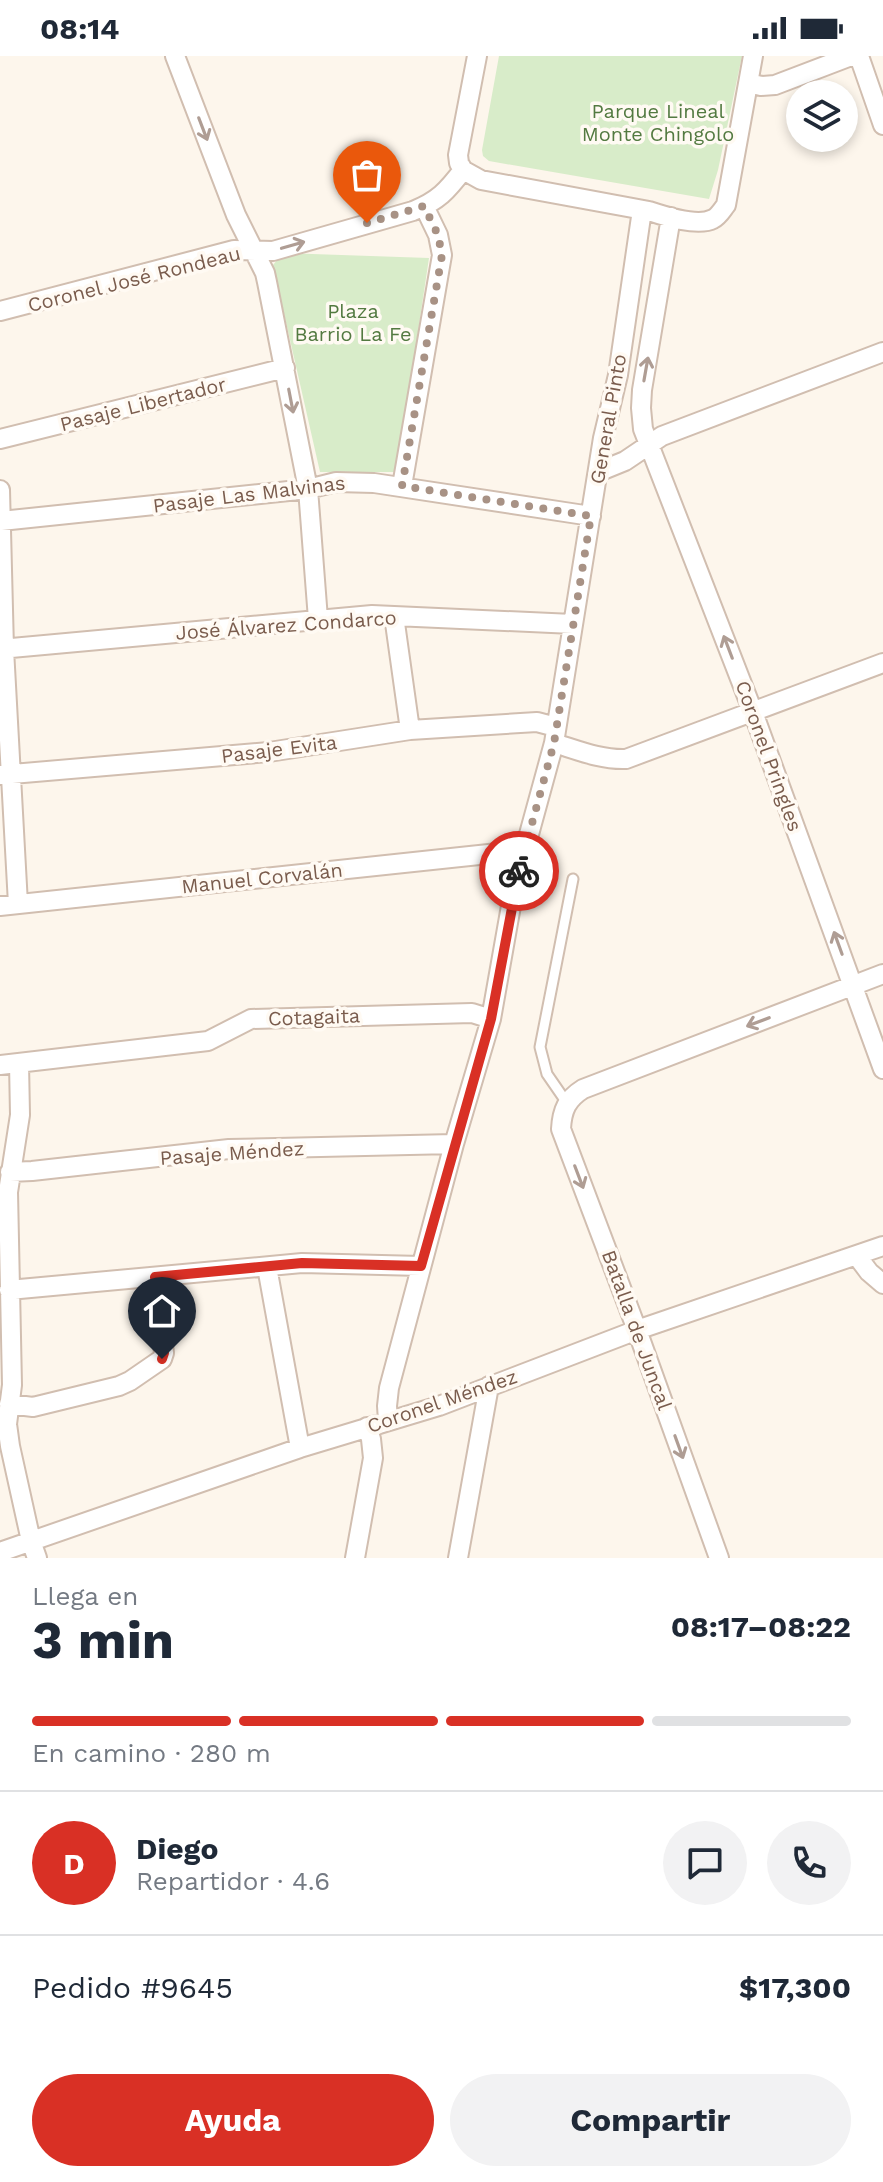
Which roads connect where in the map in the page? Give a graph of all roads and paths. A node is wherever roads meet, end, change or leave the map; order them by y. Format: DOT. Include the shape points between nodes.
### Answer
graph roads {
  1 [pos="175,56"];
  2 [pos="477,56"];
  3 [pos="753,56"];
  4 [pos="851,56"];
  5 [pos="859,56"];
  6 [pos="749,83"];
  7 [pos="883,125"];
  8 [pos="463,170"];
  9 [pos="424,206"];
  10 [pos="642,210"];
  11 [pos="671,217"];
  12 [pos="254,251"];
  13 [pos="0,311"];
  14 [pos="883,352"];
  15 [pos="285,368"];
  16 [pos="0,439"];
  17 [pos="648,445"];
  18 [pos="598,472"];
  19 [pos="402,486"];
  20 [pos="308,489"];
  21 [pos="0,490"];
  22 [pos="0,509"];
  23 [pos="591,516"];
  24 [pos="1,521"];
  25 [pos="394,616"];
  26 [pos="318,619"];
  27 [pos="573,624"];
  28 [pos="2,649"];
  29 [pos="883,663"];
  30 [pos="753,712"];
  31 [pos="410,730"];
  32 [pos="555,735"];
  33 [pos="6,775"];
  34 [pos="523,857"];
  35 [pos="573,879"];
  36 [pos="9,905"];
  37 [pos="883,974"];
  38 [pos="853,985"];
  39 [pos="491,1019"];
  40 [pos="19,1063"];
  41 [pos="0,1065"];
  42 [pos="883,1069"];
  43 [pos="567,1103"];
  44 [pos="454,1144"];
  45 [pos="10,1172"];
  46 [pos="4,1192"];
  47 [pos="883,1246"];
  48 [pos="857,1256"];
  49 [pos="421,1266"];
  50 [pos="267,1267"];
  51 [pos="155,1277"];
  52 [pos="883,1284"];
  53 [pos="9,1290"];
  54 [pos="637,1330"];
  55 [pos="489,1386"];
  56 [pos="9,1404"];
  57 [pos="388,1421"];
  58 [pos="367,1427"];
  59 [pos="300,1448"];
  60 [pos="34,1550"];
  61 [pos="0,1552"];
  62 [pos="355,1558"];
  63 [pos="458,1558"];
  64 [pos="719,1558"];
  1 -- 12 [label="street, one-way"];
  2 -- 8 [label="street" via="458,155"];
  3 -- 6 [label="street"];
  4 -- 6 [label="street" via="775,85"];
  5 -- 7 [label="street"];
  6 -- 11 [label="street" via="726,205 709,221"];
  8 -- 9 [label="street, Coronel José Rondeau" via="444,194"];
  8 -- 10 [label="street" via="481,180"];
  12 -- 9 [label="street, Coronel José Rondeau, one-way" via="273,251"];
  9 -- 19 [label="street" via="442,255"];
  10 -- 11 [label="street"];
  10 -- 18 [label="street, General Pinto"];
  17 -- 11 [label="street, General Pinto, one-way" via="642,390"];
  12 -- 13 [label="street, Coronel José Rondeau" via="234,250"];
  12 -- 15 [label="street" via="267,282"];
  14 -- 17 [label="street"];
  15 -- 16 [label="street, Pasaje Libertador"];
  15 -- 20 [label="street, one-way"];
  17 -- 18 [label="street"];
  30 -- 17 [label="street, Coronel Pringles, one-way"];
  18 -- 23 [label="street, General Pinto"];
  19 -- 20 [label="street, Pasaje Las Malvinas" via="353,481"];
  19 -- 23 [label="street, Pasaje Las Malvinas"];
  20 -- 24 [label="street, Pasaje Las Malvinas"];
  20 -- 26 [label="street"];
  21 -- 22 [label="street"];
  22 -- 24 [label="street"];
  23 -- 27 [label="street, General Pinto"];
  24 -- 28 [label="street"];
  25 -- 26 [label="street, José Álvarez Condarco"];
  25 -- 27 [label="street, José Álvarez Condarco"];
  25 -- 31 [label="street"];
  26 -- 28 [label="street, José Álvarez Condarco"];
  27 -- 32 [label="street, General Pinto"];
  28 -- 33 [label="street"];
  29 -- 30 [label="street"];
  30 -- 32 [label="street, Pasaje Evita" via="626,759"];
  38 -- 30 [label="street, Coronel Pringles, one-way"];
  31 -- 32 [label="street, Pasaje Evita" via="537,722"];
  31 -- 33 [label="street, Pasaje Evita" via="269,752"];
  32 -- 34 [label="street, General Pinto"];
  33 -- 36 [label="street"];
  34 -- 36 [label="street, Manuel Corvalán" via="498,853"];
  34 -- 39 [label="street, General Pinto"];
  35 -- 43 [label="lane" via="540,1047 547,1074"];
  37 -- 38 [label="street"];
  38 -- 42 [label="street, Coronel Pringles"];
  38 -- 43 [label="street, one-way" via="583,1089"];
  39 -- 40 [label="street, Cotagaita" via="472,1013 251,1019 208,1041"];
  39 -- 44 [label="street, General Pinto"];
  40 -- 41 [label="street, Cotagaita"];
  40 -- 45 [label="street" via="20,1115"];
  43 -- 54 [label="street, Batalla de Juncal, one-way" via="561,1129"];
  44 -- 45 [label="street, Pasaje Méndez" via="229,1149"];
  44 -- 49 [label="street, General Pinto"];
  45 -- 46 [label="street"];
  46 -- 53 [label="street"];
  47 -- 48 [label="street, Coronel Méndez"];
  48 -- 52 [label="street"];
  48 -- 54 [label="street, Coronel Méndez"];
  49 -- 50 [label="street"];
  49 -- 57 [label="street, General Pinto" via="389,1388"];
  50 -- 51 [label="street"];
  50 -- 59 [label="street"];
  51 -- 53 [label="street"];
  51 -- 56 [label="street" via="162,1359 119,1386 33,1407"];
  53 -- 56 [label="street"];
  54 -- 55 [label="street, Coronel Méndez"];
  54 -- 64 [label="street, Batalla de Juncal, one-way"];
  55 -- 57 [label="street, Coronel Méndez"];
  55 -- 63 [label="street"];
  56 -- 60 [label="street" via="10,1446"];
  57 -- 58 [label="street, Coronel Méndez"];
  58 -- 59 [label="street, Coronel Méndez"];
  58 -- 62 [label="street" via="373,1458"];
  59 -- 60 [label="street, Coronel Méndez"];
  60 -- 61 [label="street, Coronel Méndez"];
}
